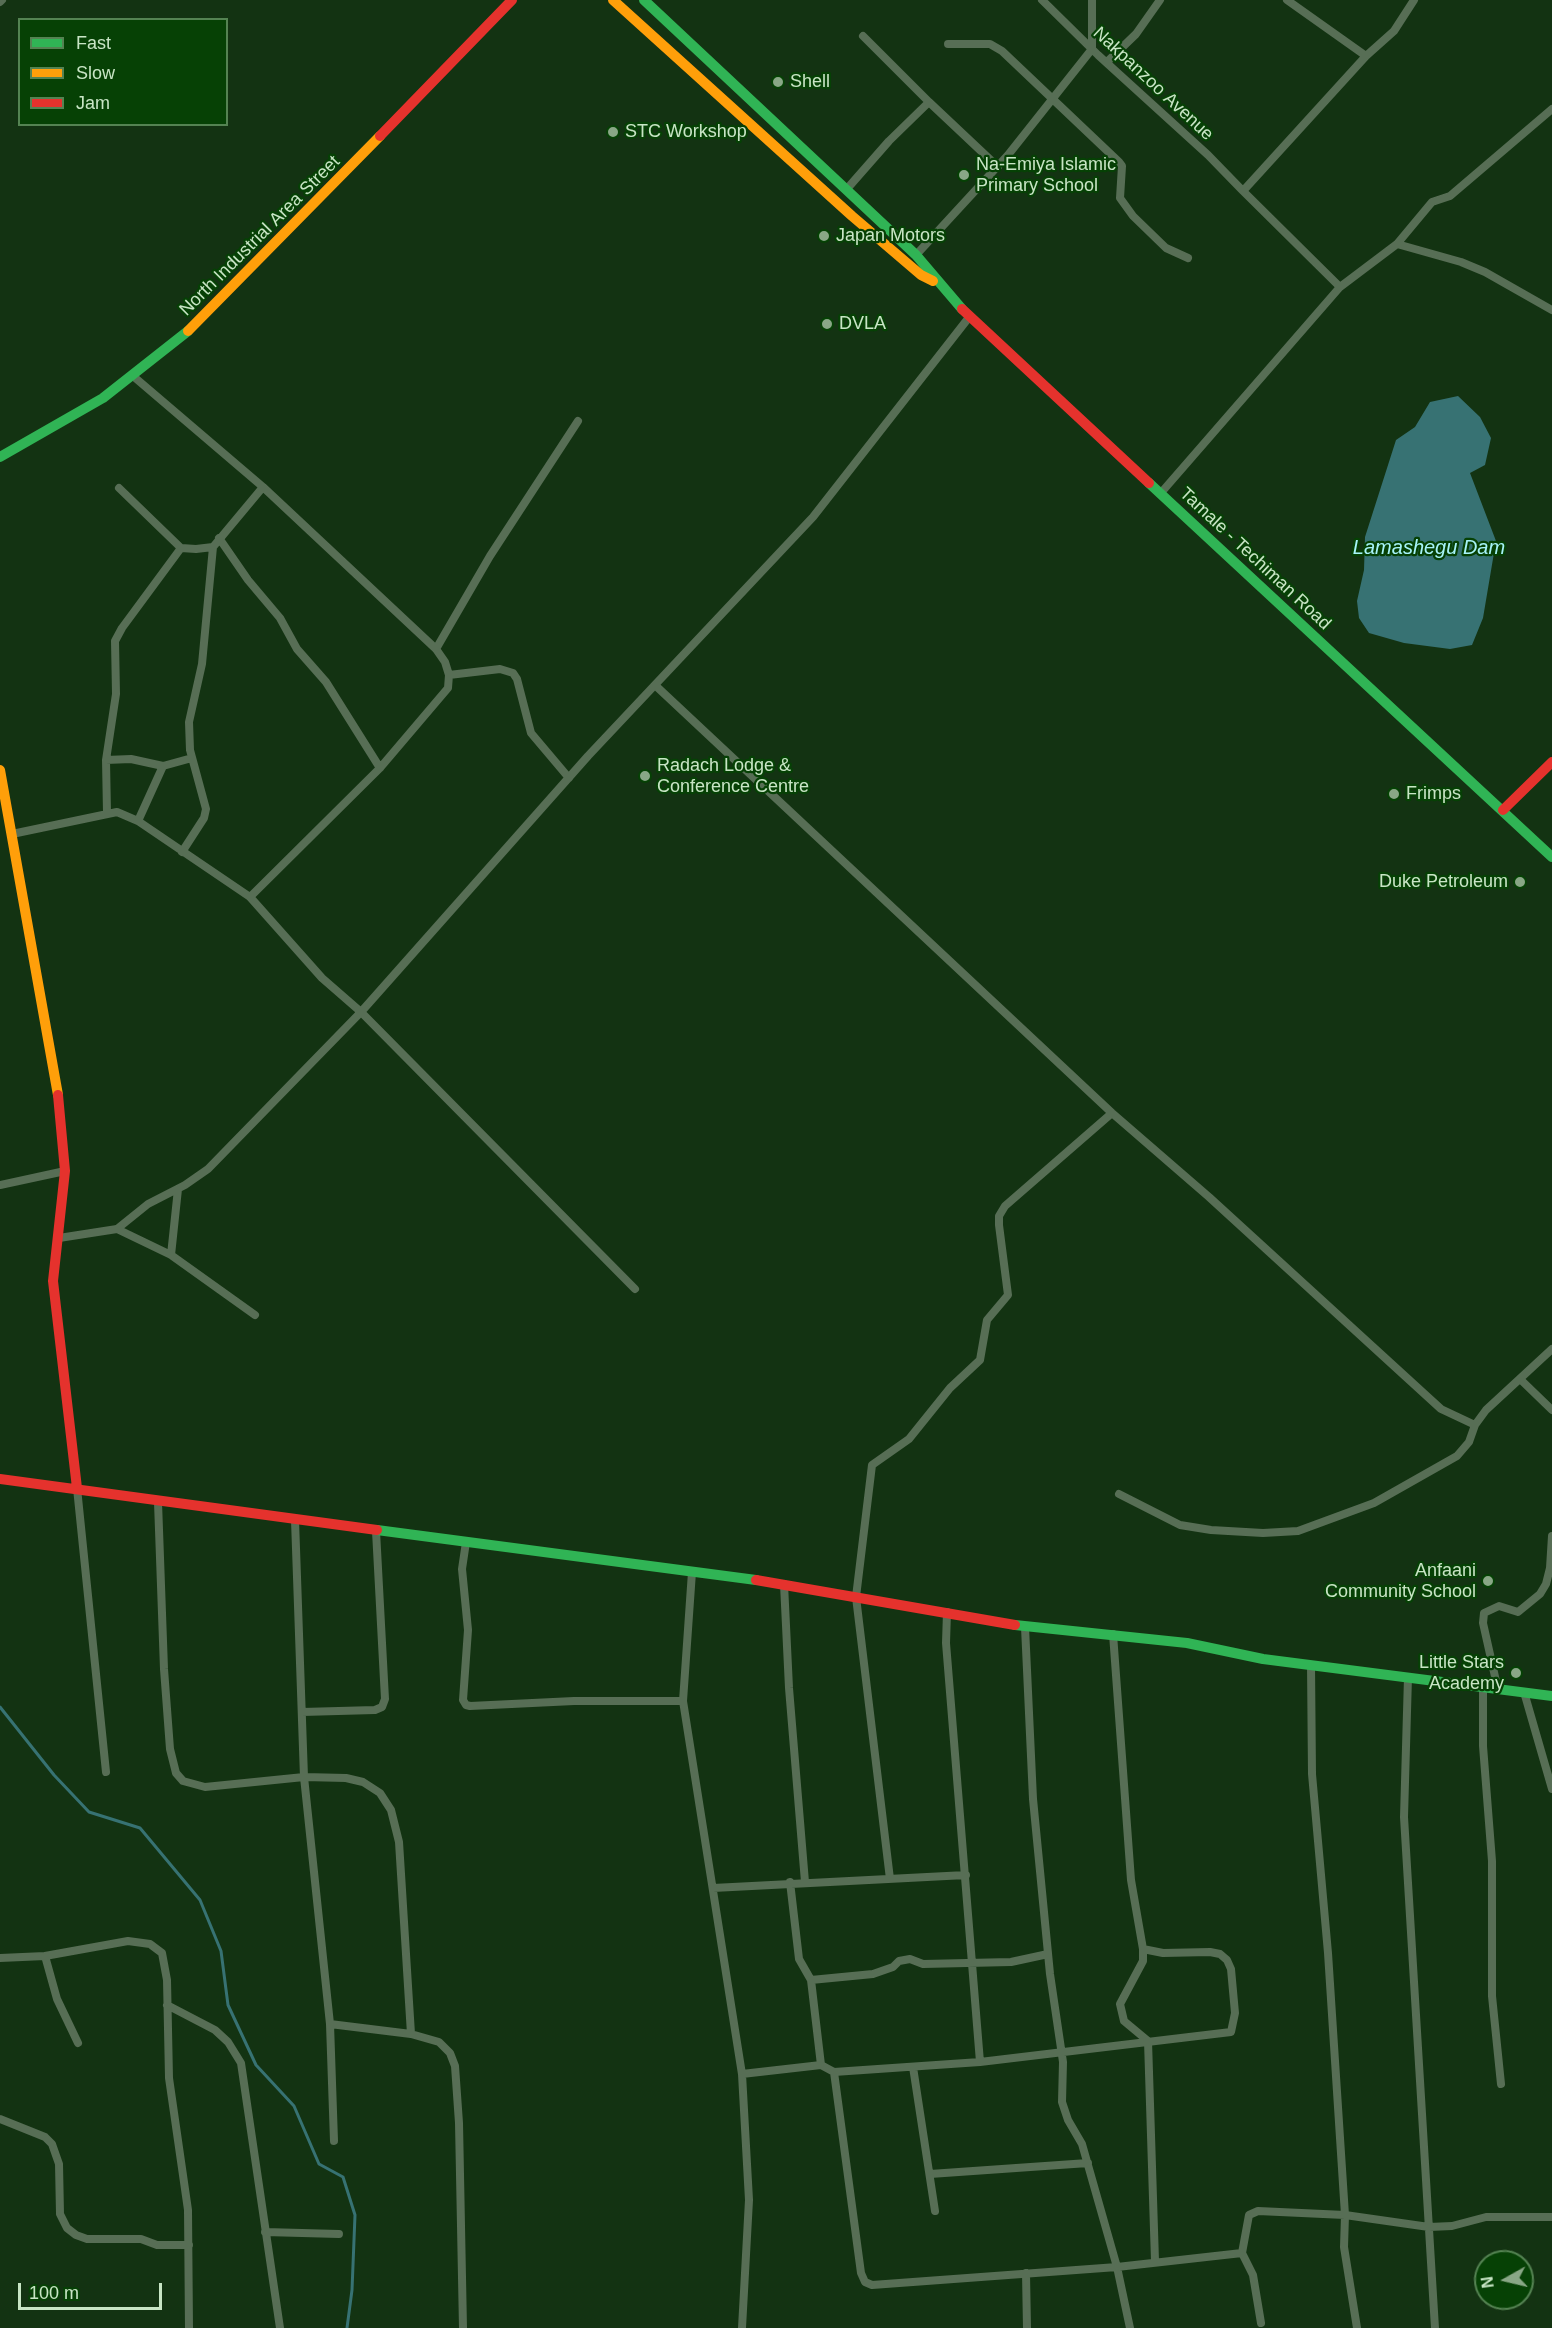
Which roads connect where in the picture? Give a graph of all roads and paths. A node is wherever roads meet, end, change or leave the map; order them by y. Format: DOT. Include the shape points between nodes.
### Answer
graph roads {
  1 [pos="512,0"];
  2 [pos="613,0"];
  3 [pos="644,0"];
  4 [pos="1042,0"];
  5 [pos="1092,0"];
  6 [pos="1160,0"];
  7 [pos="1287,0"];
  8 [pos="1414,0"];
  9 [pos="863,36"];
  10 [pos="948,44"];
  11 [pos="1092,50"];
  12 [pos="1366,56"];
  13 [pos="1107,62"];
  14 [pos="1053,99"];
  15 [pos="929,102"];
  16 [pos="1552,109"];
  17 [pos="804,150"];
  18 [pos="791,162"];
  19 [pos="998,167"];
  20 [pos="846,190"];
  21 [pos="1243,191"];
  22 [pos="1396,244"];
  23 [pos="916,255"];
  24 [pos="1188,258"];
  25 [pos="937,284"];
  26 [pos="1340,287"];
  27 [pos="1552,309"];
  28 [pos="970,316"];
  29 [pos="133,376"];
  30 [pos="578,421"];
  31 [pos="0,457"];
  32 [pos="119,488"];
  33 [pos="263,488"];
  34 [pos="1160,494"];
  35 [pos="219,538"];
  36 [pos="213,547"];
  37 [pos="182,548"];
  38 [pos="436,649"];
  39 [pos="449,675"];
  40 [pos="656,686"];
  41 [pos="192,758"];
  42 [pos="106,760"];
  43 [pos="1552,762"];
  44 [pos="163,766"];
  45 [pos="380,768"];
  46 [pos="0,770"];
  47 [pos="569,778"];
  48 [pos="1503,810"];
  49 [pos="107,813"];
  50 [pos="138,821"];
  51 [pos="12,834"];
  52 [pos="182,852"];
  53 [pos="1552,857"];
  54 [pos="250,897"];
  55 [pos="361,1012"];
  56 [pos="1112,1113"];
  57 [pos="65,1171"];
  58 [pos="0,1185"];
  59 [pos="178,1189"];
  60 [pos="117,1229"];
  61 [pos="59,1238"];
  62 [pos="171,1255"];
  63 [pos="635,1289"];
  64 [pos="255,1315"];
  65 [pos="1552,1349"];
  66 [pos="1520,1379"];
  67 [pos="1552,1410"];
  68 [pos="1475,1425"];
  69 [pos="0,1479"];
  70 [pos="77,1488"];
  71 [pos="1119,1494"];
  72 [pos="158,1502"];
  73 [pos="295,1520"];
  74 [pos="376,1531"];
  75 [pos="1552,1536"];
  76 [pos="466,1542"];
  77 [pos="692,1572"];
  78 [pos="784,1584"];
  79 [pos="856,1596"];
  80 [pos="947,1612"];
  81 [pos="1025,1627"];
  82 [pos="1113,1634"];
  83 [pos="1311,1665"];
  84 [pos="1408,1677"];
  85 [pos="1483,1688"];
  86 [pos="1498,1689"];
  87 [pos="1524,1692"];
  88 [pos="1552,1696"];
  89 [pos="683,1701"];
  90 [pos="302,1712"];
  91 [pos="106,1772"];
  92 [pos="304,1777"];
  93 [pos="1552,1789"];
  94 [pos="966,1875"];
  95 [pos="890,1879"];
  96 [pos="790,1882"];
  97 [pos="805,1882"];
  98 [pos="713,1888"];
  99 [pos="1143,1949"];
  100 [pos="1048,1954"];
  101 [pos="45,1956"];
  102 [pos="0,1958"];
  103 [pos="974,1963"];
  104 [pos="811,1980"];
  105 [pos="167,2005"];
  106 [pos="330,2024"];
  107 [pos="411,2034"];
  108 [pos="1148,2041"];
  109 [pos="78,2043"];
  110 [pos="1062,2051"];
  111 [pos="980,2062"];
  112 [pos="821,2065"];
  113 [pos="913,2067"];
  114 [pos="834,2072"];
  115 [pos="742,2074"];
  116 [pos="1501,2084"];
  117 [pos="0,2120"];
  118 [pos="334,2141"];
  119 [pos="1088,2163"];
  120 [pos="930,2174"];
  121 [pos="935,2211"];
  122 [pos="1345,2215"];
  123 [pos="1552,2217"];
  124 [pos="1429,2227"];
  125 [pos="265,2232"];
  126 [pos="339,2234"];
  127 [pos="189,2245"];
  128 [pos="1242,2253"];
  129 [pos="1155,2261"];
  130 [pos="1116,2267"];
  131 [pos="1026,2273"];
  132 [pos="1261,2323"];
  133 [pos="189,2328"];
  134 [pos="280,2328"];
  135 [pos="463,2328"];
  136 [pos="742,2328"];
  137 [pos="1028,2328"];
  138 [pos="1130,2328"];
  139 [pos="1357,2328"];
  140 [pos="1436,2328"];
  1 -- 29 [label="main road, North Industrial Area Street" via="226,296"];
  2 -- 18 [label="main road"];
  3 -- 17 [label="main road"];
  4 -- 11 [label="street, Nakpanzoo Avenue"];
  5 -- 11 [label="street"];
  6 -- 13 [label="street" via="1136,34"];
  7 -- 12 [label="street"];
  8 -- 12 [label="street" via="1394,31"];
  9 -- 15 [label="street"];
  10 -- 14 [label="street" via="996,46"];
  11 -- 13 [label="street, Nakpanzoo Avenue"];
  11 -- 14 [label="street"];
  12 -- 21 [label="street"];
  13 -- 21 [label="street, Nakpanzoo Avenue"];
  14 -- 19 [label="street"];
  14 -- 24 [label="street" via="1122,166 1120,198 1133,216 1166,248"];
  15 -- 19 [label="street"];
  15 -- 20 [label="street"];
  16 -- 22 [label="street" via="1450,196 1432,202"];
  17 -- 18 [label="main road"];
  17 -- 20 [label="main road"];
  18 -- 25 [label="main road" via="921,275"];
  19 -- 23 [label="street"];
  20 -- 23 [label="main road"];
  21 -- 26 [label="street, Nakpanzoo Avenue"];
  22 -- 26 [label="street"];
  22 -- 27 [label="street" via="1485,272"];
  23 -- 25 [label="main road"];
  25 -- 28 [label="main road, Tamale - Techiman Road"];
  26 -- 34 [label="street"];
  28 -- 34 [label="main road, Tamale - Techiman Road"];
  28 -- 40 [label="street" via="813,517"];
  29 -- 31 [label="main road, North Industrial Area Street"];
  29 -- 33 [label="street"];
  30 -- 38 [label="street" via="490,556"];
  32 -- 37 [label="street"];
  33 -- 35 [label="street"];
  33 -- 38 [label="street"];
  34 -- 48 [label="main road, Tamale - Techiman Road"];
  35 -- 36 [label="street"];
  35 -- 45 [label="street" via="280,618 297,649 326,682"];
  36 -- 37 [label="street"];
  36 -- 41 [label="street" via="202,664 189,722"];
  37 -- 42 [label="street" via="115,641 116,694"];
  38 -- 39 [label="street"];
  39 -- 45 [label="street" via="448,688"];
  39 -- 47 [label="street" via="500,669 513,673 531,733"];
  40 -- 47 [label="street"];
  40 -- 56 [label="street"];
  41 -- 44 [label="street"];
  41 -- 52 [label="street" via="206,809"];
  42 -- 44 [label="street" via="131,759"];
  42 -- 49 [label="street"];
  43 -- 48 [label="main road"];
  44 -- 50 [label="street"];
  45 -- 54 [label="street"];
  46 -- 51 [label="main road"];
  47 -- 55 [label="street"];
  48 -- 53 [label="main road, Tamale - Techiman Road"];
  49 -- 50 [label="street" via="117,812"];
  49 -- 51 [label="street"];
  50 -- 52 [label="street"];
  51 -- 57 [label="main road" via="60,1109"];
  52 -- 54 [label="street"];
  54 -- 55 [label="street" via="322,978"];
  55 -- 59 [label="street" via="208,1169"];
  55 -- 63 [label="street"];
  56 -- 68 [label="street" via="1227,1212 1441,1409"];
  56 -- 79 [label="street" via="1005,1206 999,1216 1008,1295 987,1320 980,1360 950,1388 909,1439 872,1465"];
  57 -- 58 [label="street"];
  57 -- 61 [label="main road"];
  59 -- 60 [label="street" via="148,1204"];
  59 -- 62 [label="street"];
  60 -- 61 [label="street"];
  60 -- 62 [label="street"];
  61 -- 70 [label="main road" via="52,1281"];
  62 -- 64 [label="street"];
  65 -- 66 [label="street"];
  66 -- 67 [label="street"];
  66 -- 68 [label="street"];
  68 -- 71 [label="street" via="1469,1442 1457,1456 1374,1503 1298,1531 1263,1533 1180,1525"];
  69 -- 70 [label="main road"];
  70 -- 72 [label="main road"];
  70 -- 91 [label="street"];
  72 -- 73 [label="main road"];
  72 -- 92 [label="street" via="164,1669 170,1749 176,1773 183,1781 205,1787"];
  73 -- 74 [label="main road"];
  73 -- 90 [label="street"];
  74 -- 76 [label="main road"];
  74 -- 90 [label="street" via="385,1699 382,1707"];
  75 -- 86 [label="street" via="1550,1568 1540,1594 1518,1612 1499,1606 1484,1613"];
  76 -- 77 [label="main road"];
  76 -- 89 [label="street" via="462,1569 468,1630 464,1700 470,1707 574,1701"];
  77 -- 78 [label="main road"];
  77 -- 89 [label="street"];
  78 -- 79 [label="main road"];
  78 -- 97 [label="street"];
  79 -- 80 [label="main road"];
  79 -- 95 [label="street"];
  80 -- 81 [label="main road"];
  80 -- 94 [label="street" via="946,1643"];
  81 -- 82 [label="main road"];
  81 -- 100 [label="street" via="1033,1799"];
  82 -- 83 [label="main road"];
  82 -- 99 [label="street" via="1131,1881"];
  83 -- 84 [label="main road"];
  83 -- 122 [label="street" via="1312,1774 1329,1953"];
  84 -- 85 [label="main road"];
  84 -- 124 [label="street" via="1404,1817"];
  85 -- 86 [label="main road"];
  85 -- 116 [label="street" via="1492,1861 1491,1996"];
  86 -- 87 [label="main road"];
  87 -- 88 [label="main road"];
  87 -- 93 [label="street"];
  89 -- 98 [label="street"];
  90 -- 92 [label="street"];
  92 -- 106 [label="street"];
  92 -- 107 [label="street" via="363,1782 380,1793 391,1810 399,1842"];
  94 -- 95 [label="street"];
  94 -- 103 [label="street"];
  95 -- 97 [label="street"];
  96 -- 97 [label="street"];
  96 -- 98 [label="street"];
  96 -- 104 [label="street" via="799,1959"];
  98 -- 115 [label="street"];
  99 -- 108 [label="street" via="1143,1961 1123,1995 1121,2013 1124,2021"];
  99 -- 108 [label="street" via="1220,1954 1232,1969 1235,2013 1231,2032"];
  100 -- 103 [label="street" via="1019,1961"];
  100 -- 110 [label="street"];
  101 -- 102 [label="street"];
  101 -- 105 [label="street" via="128,1941 150,1944 162,1953 164,1960"];
  101 -- 109 [label="street" via="57,1999"];
  103 -- 104 [label="street" via="923,1964 910,1959 873,1974"];
  103 -- 111 [label="street"];
  104 -- 112 [label="street"];
  105 -- 125 [label="street" via="215,2030 241,2063"];
  105 -- 127 [label="street" via="169,2078 185,2182"];
  106 -- 107 [label="street"];
  106 -- 118 [label="street"];
  107 -- 135 [label="street" via="440,2042 455,2066"];
  108 -- 110 [label="street"];
  108 -- 129 [label="street"];
  110 -- 111 [label="street"];
  110 -- 119 [label="street" via="1064,2111"];
  111 -- 113 [label="street"];
  112 -- 114 [label="street"];
  112 -- 115 [label="street"];
  113 -- 114 [label="street"];
  113 -- 120 [label="street"];
  114 -- 131 [label="street" via="865,2282 891,2284"];
  115 -- 136 [label="street" via="749,2200"];
  117 -- 127 [label="street" via="45,2137 52,2144 59,2164 60,2214 76,2235 87,2239"];
  119 -- 120 [label="street"];
  119 -- 130 [label="street"];
  120 -- 121 [label="street"];
  122 -- 124 [label="street"];
  122 -- 128 [label="street" via="1258,2211 1249,2215"];
  122 -- 139 [label="street" via="1344,2247"];
  123 -- 124 [label="street" via="1486,2217"];
  124 -- 140 [label="street"];
  125 -- 126 [label="street"];
  125 -- 134 [label="street"];
  127 -- 133 [label="street"];
  128 -- 129 [label="street"];
  128 -- 132 [label="street" via="1253,2275"];
  129 -- 130 [label="street"];
  130 -- 131 [label="street"];
  130 -- 138 [label="street"];
  131 -- 137 [label="street"];
}
